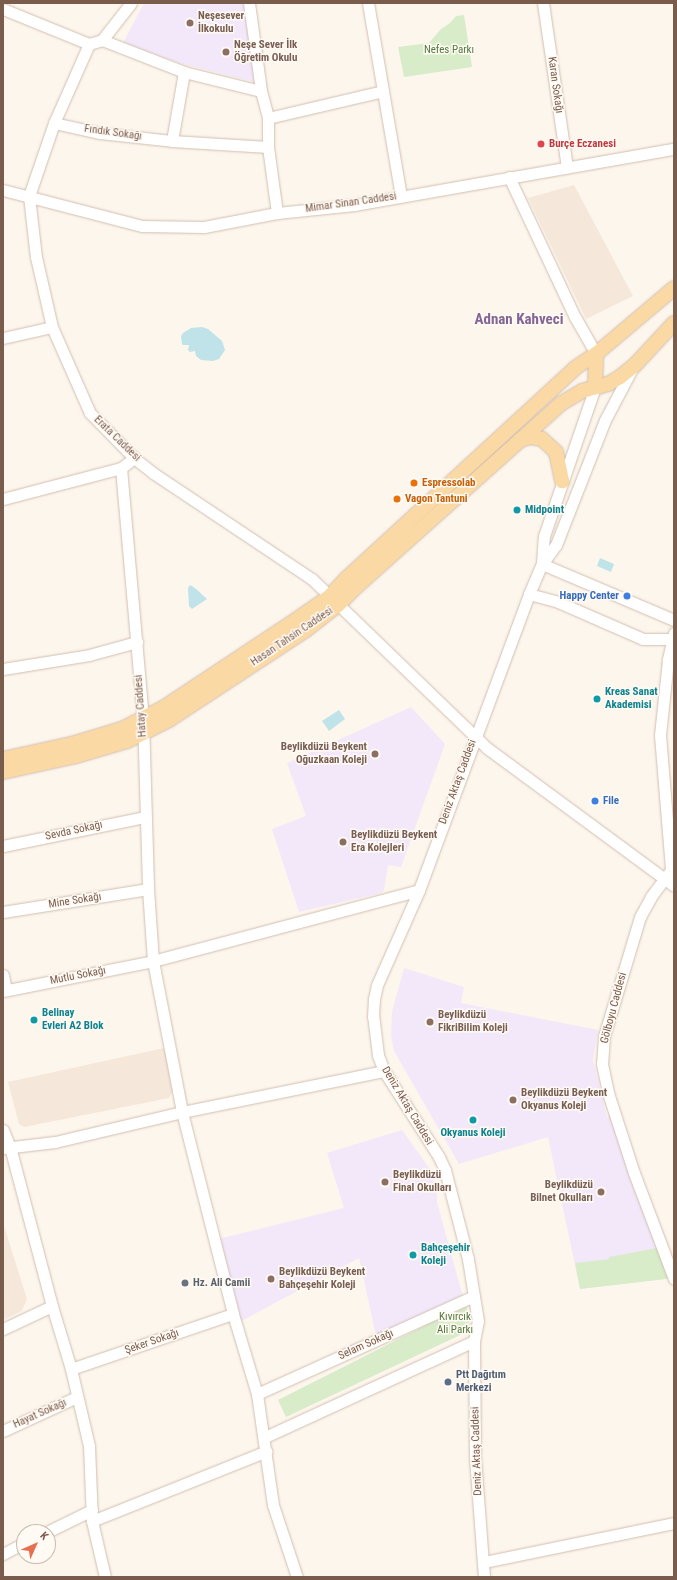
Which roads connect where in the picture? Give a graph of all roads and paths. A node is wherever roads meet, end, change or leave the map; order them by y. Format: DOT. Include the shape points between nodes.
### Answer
graph roads {
  1 [pos="131,3"];
  2 [pos="249,3"];
  3 [pos="368,3"];
  4 [pos="543,3"];
  5 [pos="3,9"];
  6 [pos="102,40"];
  7 [pos="90,44"];
  8 [pos="184,72"];
  9 [pos="261,91"];
  10 [pos="383,91"];
  11 [pos="268,118"];
  12 [pos="54,123"];
  13 [pos="172,141"];
  14 [pos="268,147"];
  15 [pos="674,149"];
  16 [pos="567,167"];
  17 [pos="509,176"];
  18 [pos="3,190"];
  19 [pos="29,196"];
  20 [pos="401,196"];
  21 [pos="277,213"];
  22 [pos="674,288"];
  23 [pos="674,323"];
  24 [pos="52,327"];
  25 [pos="3,338"];
  26 [pos="596,354"];
  27 [pos="635,365"];
  28 [pos="595,387"];
  29 [pos="520,440"];
  30 [pos="134,458"];
  31 [pos="121,468"];
  32 [pos="562,481"];
  33 [pos="3,499"];
  34 [pos="542,564"];
  35 [pos="529,594"];
  36 [pos="334,601"];
  37 [pos="674,620"];
  38 [pos="674,637"];
  39 [pos="136,642"];
  40 [pos="3,669"];
  41 [pos="143,718"];
  42 [pos="143,732"];
  43 [pos="475,735"];
  44 [pos="3,759"];
  45 [pos="3,772"];
  46 [pos="144,817"];
  47 [pos="3,846"];
  48 [pos="665,879"];
  49 [pos="674,886"];
  50 [pos="148,889"];
  51 [pos="419,890"];
  52 [pos="3,912"];
  53 [pos="154,961"];
  54 [pos="3,975"];
  55 [pos="5,991"];
  56 [pos="384,1071"];
  57 [pos="182,1112"];
  58 [pos="3,1130"];
  59 [pos="7,1147"];
  60 [pos="674,1279"];
  61 [pos="474,1296"];
  62 [pos="52,1306"];
  63 [pos="233,1314"];
  64 [pos="3,1329"];
  65 [pos="474,1341"];
  66 [pos="71,1369"];
  67 [pos="257,1394"];
  68 [pos="77,1397"];
  69 [pos="3,1431"];
  70 [pos="264,1437"];
  71 [pos="267,1451"];
  72 [pos="92,1515"];
  73 [pos="674,1523"];
  74 [pos="56,1529"];
  75 [pos="16,1547"];
  76 [pos="3,1554"];
  77 [pos="484,1562"];
  78 [pos="105,1577"];
  79 [pos="297,1577"];
  80 [pos="484,1577"];
  1 -- 6 [label="street"];
  2 -- 9 [label="street"];
  3 -- 10 [label="street"];
  4 -- 16 [label="street, Karan Sokağı"];
  5 -- 7 [label="street"];
  6 -- 7 [label="street"];
  6 -- 8 [label="street"];
  7 -- 12 [label="street"];
  8 -- 9 [label="street"];
  8 -- 13 [label="street"];
  9 -- 11 [label="street"];
  10 -- 11 [label="street"];
  10 -- 20 [label="street"];
  11 -- 14 [label="street"];
  12 -- 13 [label="street, Fındık Sokağı" via="100,133"];
  12 -- 19 [label="street"];
  13 -- 14 [label="street, Fındık Sokağı"];
  14 -- 21 [label="street"];
  15 -- 16 [label="street, Mimar Sinan Caddesi"];
  16 -- 17 [label="street, Mimar Sinan Caddesi"];
  17 -- 20 [label="street, Mimar Sinan Caddesi"];
  17 -- 26 [label="street" via="575,317"];
  18 -- 19 [label="street, Mimar Sinan Caddesi"];
  19 -- 21 [label="street, Mimar Sinan Caddesi" via="142,226 204,226"];
  19 -- 24 [label="street, Erata Caddesi" via="36,257"];
  20 -- 21 [label="street, Mimar Sinan Caddesi" via="355,205"];
  22 -- 26 [label="main road"];
  23 -- 27 [label="main road, Hasan Tahsin Caddesi"];
  24 -- 25 [label="street"];
  24 -- 30 [label="street, Erata Caddesi" via="90,413"];
  26 -- 28 [label="main road"];
  26 -- 36 [label="main road" via="575,368 352,572"];
  27 -- 28 [label="main road, Hasan Tahsin Caddesi" via="620,378"];
  27 -- 34 [label="street" via="605,420 556,545"];
  28 -- 29 [label="main road, Hasan Tahsin Caddesi" via="582,391 562,403"];
  28 -- 32 [label="street"];
  29 -- 32 [label="main road" via="530,437 542,439 556,452"];
  29 -- 36 [label="main road, Hasan Tahsin Caddesi" via="356,587"];
  30 -- 31 [label="street"];
  30 -- 36 [label="street, Erata Caddesi" via="152,473 312,579"];
  31 -- 33 [label="street"];
  31 -- 39 [label="street, Hatay Caddesi"];
  32 -- 34 [label="street" via="544,536"];
  34 -- 35 [label="street, Deniz Aktaş Caddesi"];
  34 -- 37 [label="street"];
  35 -- 38 [label="street" via="558,602 643,639"];
  35 -- 43 [label="street, Deniz Aktaş Caddesi"];
  36 -- 41 [label="main road, Hasan Tahsin Caddesi"];
  36 -- 42 [label="main road, Hasan Tahsin Caddesi" via="306,630 169,720"];
  36 -- 43 [label="street, Erata Caddesi"];
  38 -- 48 [label="street, Gölboyu Caddesi" via="668,660 660,735 671,859 671,870"];
  39 -- 40 [label="street" via="89,655"];
  39 -- 41 [label="street, Hatay Caddesi"];
  41 -- 42 [label="street, Hatay Caddesi"];
  41 -- 44 [label="main road, Hasan Tahsin Caddesi" via="122,729 72,744"];
  42 -- 45 [label="main road, Hasan Tahsin Caddesi" via="127,741 76,756"];
  42 -- 46 [label="street, Hatay Caddesi"];
  43 -- 48 [label="street, Erata Caddesi" via="487,748"];
  43 -- 51 [label="street, Deniz Aktaş Caddesi"];
  46 -- 47 [label="street, Sevda Sokağı"];
  46 -- 50 [label="street, Hatay Caddesi"];
  48 -- 49 [label="street, Erata Caddesi"];
  48 -- 60 [label="street, Gölboyu Caddesi" via="651,897 640,918 604,1036 602,1064 608,1094 634,1173"];
  50 -- 52 [label="street, Mine Sokağı"];
  50 -- 53 [label="street, Hatay Caddesi"];
  51 -- 53 [label="street, Mutlu Sokağı"];
  51 -- 56 [label="street, Deniz Aktaş Caddesi" via="377,985 374,999 375,1042"];
  53 -- 55 [label="street, Mutlu Sokağı"];
  53 -- 57 [label="street, Hatay Caddesi"];
  54 -- 55 [label="street"];
  56 -- 57 [label="street"];
  56 -- 61 [label="street, Deniz Aktaş Caddesi" via="445,1170 468,1259"];
  57 -- 59 [label="street" via="55,1142"];
  57 -- 63 [label="street, Hatay Caddesi"];
  58 -- 59 [label="street"];
  59 -- 62 [label="street"];
  61 -- 65 [label="street, Deniz Aktaş Caddesi" via="478,1321"];
  61 -- 67 [label="street, Selam Sokağı"];
  62 -- 64 [label="street"];
  62 -- 66 [label="street"];
  63 -- 66 [label="street, Şeker Sokağı"];
  63 -- 67 [label="street, Hatay Caddesi"];
  65 -- 70 [label="street"];
  65 -- 77 [label="street, Deniz Aktaş Caddesi" via="475,1456"];
  66 -- 68 [label="street"];
  67 -- 70 [label="street, Hatay Caddesi"];
  68 -- 69 [label="street, Hayat Sokağı"];
  68 -- 72 [label="street" via="89,1446"];
  70 -- 71 [label="street, Hatay Caddesi"];
  71 -- 72 [label="street"];
  71 -- 79 [label="street, Hatay Caddesi" via="273,1505"];
  72 -- 74 [label="street"];
  72 -- 78 [label="street"];
  73 -- 77 [label="street"];
  75 -- 76 [label="street"];
  77 -- 80 [label="street, Deniz Aktaş Caddesi"];
}
